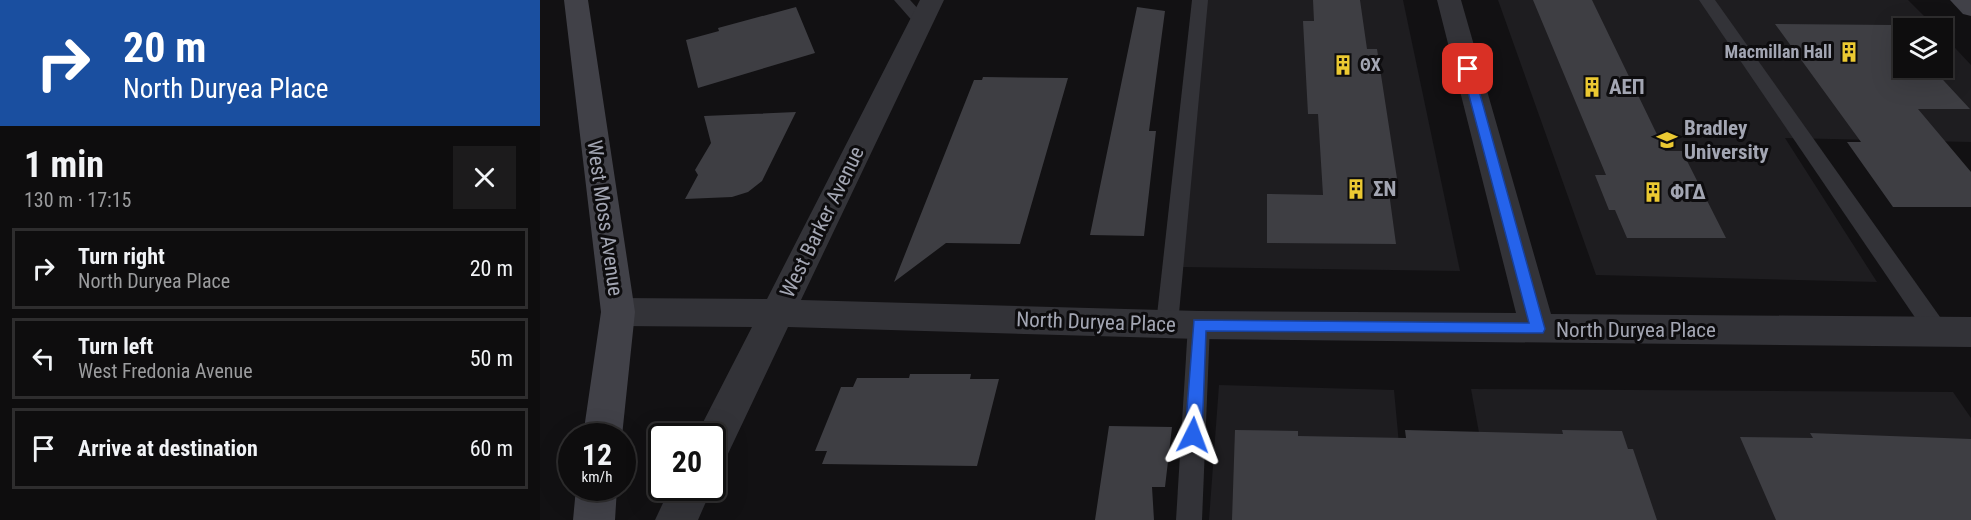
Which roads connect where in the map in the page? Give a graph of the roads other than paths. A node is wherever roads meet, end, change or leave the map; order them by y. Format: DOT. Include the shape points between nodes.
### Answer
graph roads {
  1 [pos="576,0"];
  2 [pos="1200,0"];
  3 [pos="1449,0"];
  4 [pos="1707,0"];
  5 [pos="1962,0"];
  6 [pos="919,7"];
  7 [pos="1971,9"];
  8 [pos="618,312"];
  9 [pos="777,313"];
  10 [pos="1183,324"];
  11 [pos="1538,329"];
  12 [pos="1954,331"];
  13 [pos="605,423"];
  14 [pos="723,423"];
  15 [pos="596,501"];
  16 [pos="686,501"];
  17 [pos="594,520"];
  18 [pos="676,520"];
  19 [pos="1189,520"];
  1 -- 8 [label="street, West Moss Avenue"];
  2 -- 10 [label="lane"];
  3 -- 11 [label="street"];
  4 -- 12 [label="lane"];
  5 -- 7 [label="street"];
  6 -- 9 [label="street, West Barker Avenue"];
  8 -- 9 [label="street, North Duryea Place"];
  8 -- 13 [label="street, West Moss Avenue"];
  9 -- 10 [label="street, North Duryea Place"];
  9 -- 14 [label="street, West Barker Avenue"];
  10 -- 11 [label="street, North Duryea Place"];
  10 -- 19 [label="lane"];
  11 -- 12 [label="street, North Duryea Place"];
  15 -- 17 [label="street"];
  16 -- 18 [label="street"];
}
